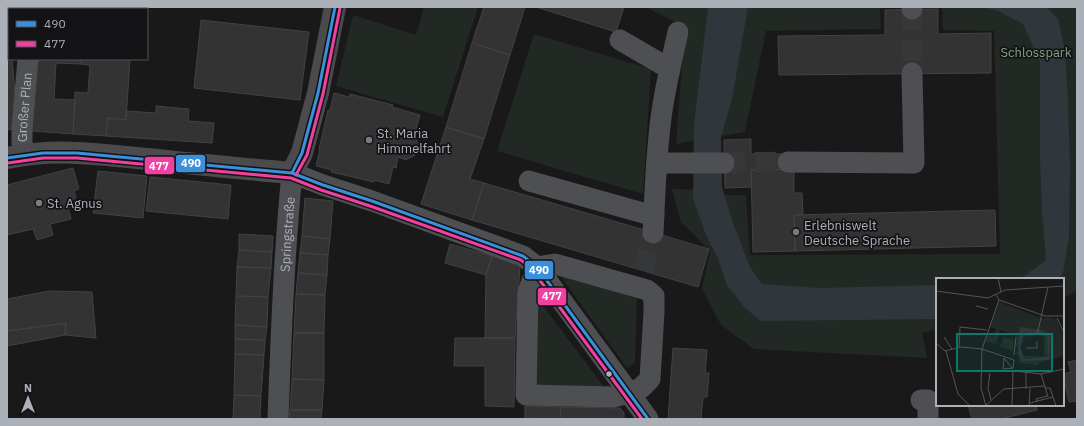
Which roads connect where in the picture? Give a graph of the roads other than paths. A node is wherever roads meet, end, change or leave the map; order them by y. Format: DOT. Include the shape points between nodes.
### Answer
graph roads {
  1 [pos="335,7"];
  2 [pos="678,32"];
  3 [pos="620,40"];
  4 [pos="28,60"];
  5 [pos="670,69"];
  6 [pos="912,73"];
  7 [pos="16,156"];
  8 [pos="788,162"];
  9 [pos="666,163"];
  10 [pos="724,163"];
  11 [pos="292,173"];
  12 [pos="529,180"];
  13 [pos="537,267"];
  14 [pos="629,393"];
  15 [pos="647,418"];
  16 [pos="278,419"];
  1 -- 11 [label="main road, Springstraße" via="318,93 302,153"];
  2 -- 5 [label="street"];
  3 -- 5 [label="street"];
  4 -- 7 [label="street, Großer Plan" via="22,143"];
  5 -- 9 [label="street" via="662,111"];
  6 -- 8 [label="street" via="914,163"];
  7 -- 11 [label="main road" via="77,152"];
  9 -- 10 [label="street"];
  9 -- 12 [label="street" via="654,224"];
  11 -- 13 [label="street" via="523,256"];
  11 -- 16 [label="street, Springstraße" via="286,238"];
  13 -- 14 [label="street"];
  13 -- 14 [label="street" via="528,292 526,394 613,397"];
  13 -- 14 [label="street" via="555,264 641,279 654,296 650,379 641,388"];
  14 -- 15 [label="street"];
}
